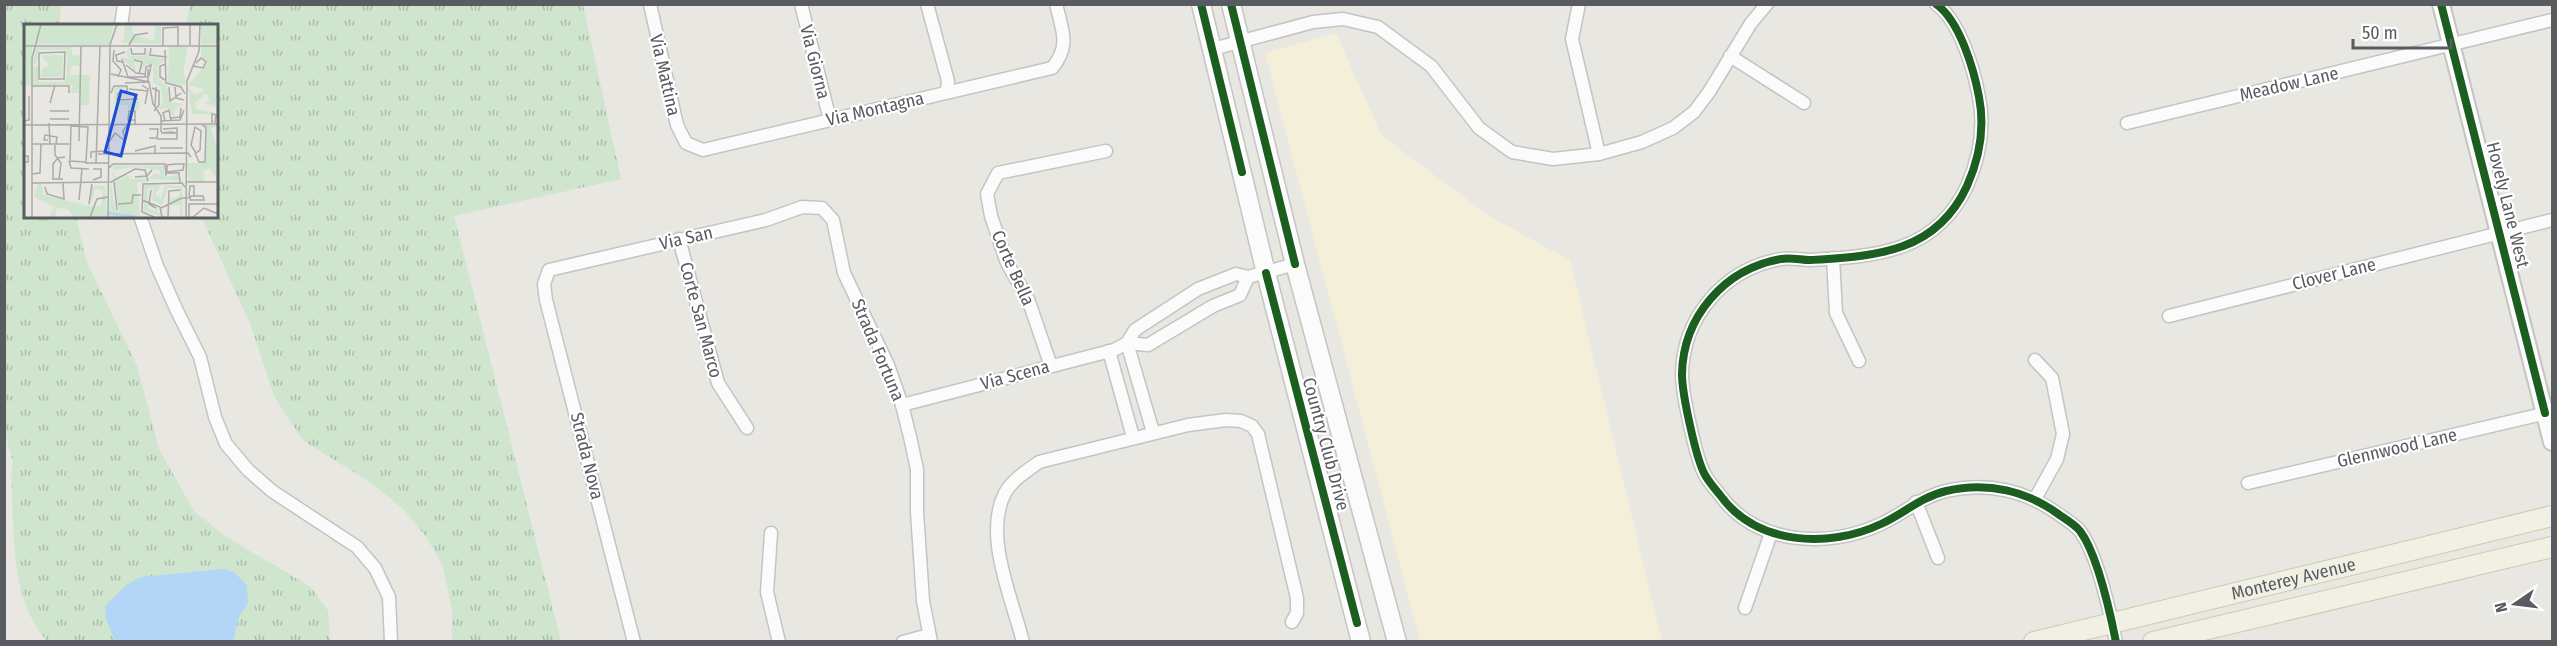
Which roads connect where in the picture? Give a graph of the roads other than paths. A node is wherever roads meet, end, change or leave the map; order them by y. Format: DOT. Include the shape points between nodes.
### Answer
graph roads {
  1 [pos="124,4"];
  2 [pos="650,4"];
  3 [pos="801,4"];
  4 [pos="927,4"];
  5 [pos="1056,4"];
  6 [pos="1202,4"];
  7 [pos="1231,4"];
  8 [pos="1579,4"];
  9 [pos="1767,4"];
  10 [pos="1936,4"];
  11 [pos="2440,4"];
  12 [pos="2553,20"];
  13 [pos="121,24"];
  14 [pos="1240,41"];
  15 [pos="2451,46"];
  16 [pos="1213,49"];
  17 [pos="1730,56"];
  18 [pos="947,91"];
  19 [pos="1804,103"];
  20 [pos="830,120"];
  21 [pos="2127,123"];
  22 [pos="686,143"];
  23 [pos="1106,151"];
  24 [pos="1599,154"];
  25 [pos="822,208"];
  26 [pos="141,218"];
  27 [pos="2553,220"];
  28 [pos="2499,233"];
  29 [pos="680,239"];
  30 [pos="1833,258"];
  31 [pos="1295,264"];
  32 [pos="549,270"];
  33 [pos="1257,275"];
  34 [pos="2169,316"];
  35 [pos="1127,343"];
  36 [pos="1109,351"];
  37 [pos="2035,360"];
  38 [pos="1859,361"];
  39 [pos="1051,366"];
  40 [pos="1142,395"];
  41 [pos="1122,401"];
  42 [pos="902,405"];
  43 [pos="2549,412"];
  44 [pos="747,428"];
  45 [pos="1153,432"];
  46 [pos="1132,437"];
  47 [pos="2553,442"];
  48 [pos="2248,483"];
  49 [pos="2035,499"];
  50 [pos="1916,502"];
  51 [pos="2553,516"];
  52 [pos="1771,532"];
  53 [pos="771,533"];
  54 [pos="2553,547"];
  55 [pos="1938,558"];
  56 [pos="1745,608"];
  57 [pos="1292,622"];
  58 [pos="2114,632"];
  59 [pos="930,638"];
  60 [pos="391,642"];
  61 [pos="634,642"];
  62 [pos="780,642"];
  63 [pos="903,642"];
  64 [pos="1023,642"];
  65 [pos="1361,642"];
  66 [pos="1397,642"];
  67 [pos="2034,642"];
  68 [pos="2153,642"];
  1 -- 13 [label="street"];
  2 -- 22 [label="street, Via Mattina" via="677,125"];
  3 -- 20 [label="street, Via Giorna"];
  4 -- 18 [label="street" via="948,81"];
  5 -- 18 [label="street, Via Montagna" via="1065,43 1061,58 1052,68"];
  6 -- 16 [label="main road, Country Club Drive"];
  7 -- 14 [label="main road, Country Club Drive"];
  8 -- 24 [label="street" via="1572,39"];
  9 -- 17 [label="street"];
  10 -- 30 [label="street" via="1946,11 1975,79 1983,131 1976,166 1949,214 1929,234 1898,250"];
  11 -- 15 [label="street, Hovely Lane West"];
  12 -- 15 [label="street, Meadow Lane"];
  14 -- 16 [label="street"];
  14 -- 24 [label="street" via="1293,26 1343,19 1378,27 1431,66 1479,128 1512,152 1553,159"];
  14 -- 31 [label="main road, Country Club Drive"];
  15 -- 21 [label="street, Meadow Lane"];
  15 -- 28 [label="street, Hovely Lane West"];
  16 -- 33 [label="main road, Country Club Drive"];
  17 -- 19 [label="street"];
  17 -- 24 [label="street" via="1694,112 1673,128"];
  18 -- 20 [label="street, Via Montagna"];
  20 -- 22 [label="street, Via Montagna" via="703,150"];
  23 -- 39 [label="street, Corte Bella" via="998,173 987,194 1007,263 1028,299"];
  25 -- 29 [label="street, Via San" via="802,207 766,220"];
  25 -- 42 [label="street, Strada Fortuna" via="833,220 844,273 888,365"];
  26 -- 60 [label="street" via="157,266 200,357 226,444 272,491 357,547 375,568 389,597"];
  27 -- 28 [label="street, Clover Lane"];
  28 -- 34 [label="street, Clover Lane"];
  28 -- 43 [label="street, Hovely Lane West"];
  29 -- 32 [label="street, Via San"];
  29 -- 44 [label="street, Corte San Marco" via="718,383"];
  30 -- 38 [label="street" via="1836,313"];
  30 -- 52 [label="street" via="1782,258 1729,282 1709,297 1693,322 1686,345 1682,376 1704,474 1727,506 1760,529"];
  31 -- 33 [label="street, Via Scena"];
  31 -- 66 [label="main road, Country Club Drive"];
  32 -- 61 [label="street, Strada Nova" via="544,284 546,300"];
  33 -- 35 [label="street, Via Scena" via="1240,295 1213,306 1148,345"];
  33 -- 35 [label="street, Via Scena" via="1236,274 1198,289 1135,330"];
  33 -- 65 [label="main road, Country Club Drive"];
  35 -- 36 [label="street, Via Scena"];
  35 -- 40 [label="street"];
  36 -- 39 [label="street, Via Scena"];
  36 -- 41 [label="street"];
  37 -- 49 [label="street" via="2052,378 2063,434 2056,459"];
  39 -- 42 [label="street, Via Scena"];
  40 -- 41 [label="street"];
  40 -- 45 [label="street"];
  41 -- 46 [label="street"];
  42 -- 59 [label="street, Strada Fortuna" via="917,469 923,601"];
  43 -- 47 [label="street, Hovely Lane West"];
  43 -- 48 [label="street, Glennwood Lane"];
  45 -- 46 [label="street"];
  45 -- 57 [label="street" via="1226,420 1241,421 1258,434 1297,598 1297,613"];
  46 -- 64 [label="street" via="1039,462 1006,492 997,514 996,536"];
  49 -- 50 [label="street" via="2011,490 1980,487 1945,491"];
  49 -- 58 [label="street" via="2079,531 2093,557"];
  50 -- 52 [label="street" via="1880,525 1834,540 1792,538"];
  50 -- 55 [label="street"];
  51 -- 58 [label="main road, Monterey Avenue"];
  52 -- 56 [label="street"];
  53 -- 62 [label="street" via="767,592"];
  54 -- 68 [label="main road, Monterey Avenue"];
  58 -- 67 [label="main road, Monterey Avenue"];
  59 -- 63 [label="street"];
}
